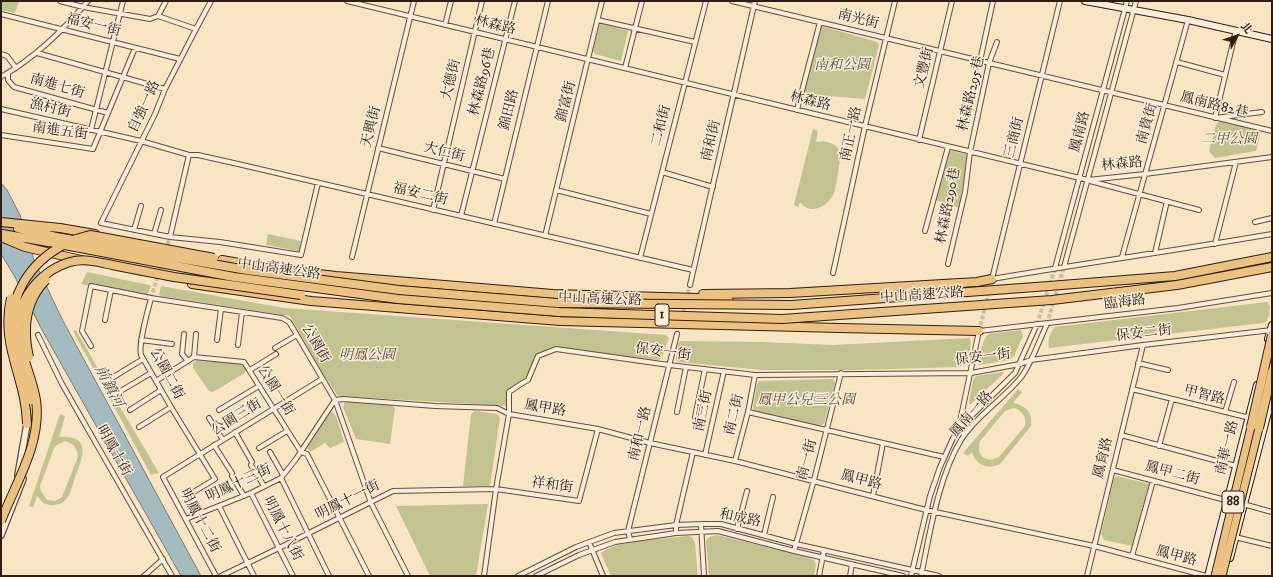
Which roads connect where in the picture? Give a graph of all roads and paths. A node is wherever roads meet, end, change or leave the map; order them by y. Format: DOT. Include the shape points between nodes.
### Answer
graph roads {
  1 [pos="60,1"];
  2 [pos="88,1"];
  3 [pos="123,1"];
  4 [pos="166,1"];
  5 [pos="212,1"];
  6 [pos="347,1"];
  7 [pos="414,1"];
  8 [pos="451,1"];
  9 [pos="482,1"];
  10 [pos="515,1"];
  11 [pos="548,1"];
  12 [pos="602,1"];
  13 [pos="642,1"];
  14 [pos="706,1"];
  15 [pos="732,1"];
  16 [pos="755,1"];
  17 [pos="895,1"];
  18 [pos="952,1"];
  19 [pos="993,1"];
  20 [pos="1060,1"];
  21 [pos="1085,1"];
  22 [pos="1127,1"];
  23 [pos="1136,1"];
  24 [pos="754,6"];
  25 [pos="83,7"];
  26 [pos="1126,8"];
  27 [pos="1133,10"];
  28 [pos="1,14"];
  29 [pos="120,14"];
  30 [pos="158,16"];
  31 [pos="410,16"];
  32 [pos="598,20"];
  33 [pos="1188,20"];
  34 [pos="820,22"];
  35 [pos="445,25"];
  36 [pos="196,29"];
  37 [pos="636,29"];
  38 [pos="63,30"];
  39 [pos="1236,30"];
  40 [pos="475,32"];
  41 [pos="885,38"];
  42 [pos="505,39"];
  43 [pos="1272,39"];
  44 [pos="113,42"];
  45 [pos="695,42"];
  46 [pos="997,42"];
  47 [pos="537,47"];
  48 [pos="135,48"];
  49 [pos="940,51"];
  50 [pos="37,53"];
  51 [pos="1,54"];
  52 [pos="180,59"];
  53 [pos="588,60"];
  54 [pos="980,61"];
  55 [pos="1177,62"];
  56 [pos="989,63"];
  57 [pos="16,68"];
  58 [pos="625,68"];
  59 [pos="105,72"];
  60 [pos="8,74"];
  61 [pos="1225,75"];
  62 [pos="1042,76"];
  63 [pos="1,77"];
  64 [pos="124,77"];
  65 [pos="685,83"];
  66 [pos="165,89"];
  67 [pos="1104,90"];
  68 [pos="1111,92"];
  69 [pos="734,95"];
  70 [pos="1165,105"];
  71 [pos="1,109"];
  72 [pos="96,110"];
  73 [pos="797,110"];
  74 [pos="1262,112"];
  75 [pos="108,113"];
  76 [pos="1215,118"];
  77 [pos="865,126"];
  78 [pos="91,130"];
  79 [pos="1272,131"];
  80 [pos="100,132"];
  81 [pos="1,135"];
  82 [pos="919,140"];
  83 [pos="141,142"];
  84 [pos="948,147"];
  85 [pos="378,148"];
  86 [pos="970,152"];
  87 [pos="190,155"];
  88 [pos="1272,156"];
  89 [pos="1236,162"];
  90 [pos="1020,164"];
  91 [pos="444,165"];
  92 [pos="472,172"];
  93 [pos="662,174"];
  94 [pos="1145,174"];
  95 [pos="505,179"];
  96 [pos="1080,179"];
  97 [pos="1088,180"];
  98 [pos="318,183"];
  99 [pos="713,187"];
  100 [pos="556,190"];
  101 [pos="367,194"];
  102 [pos="1140,194"];
  103 [pos="1167,201"];
  104 [pos="142,206"];
  105 [pos="161,210"];
  106 [pos="433,210"];
  107 [pos="1199,210"];
  108 [pos="651,214"];
  109 [pos="461,216"];
  110 [pos="1272,218"];
  111 [pos="1255,222"];
  112 [pos="1,223"];
  113 [pos="494,224"];
  114 [pos="134,230"];
  115 [pos="925,231"];
  116 [pos="1,234"];
  117 [pos="154,234"];
  118 [pos="1272,234"];
  119 [pos="90,235"];
  120 [pos="545,236"];
  121 [pos="1,237"];
  122 [pos="170,237"];
  123 [pos="1215,244"];
  124 [pos="1155,253"];
  125 [pos="1122,257"];
  126 [pos="1272,257"];
  127 [pos="352,258"];
  128 [pos="640,258"];
  129 [pos="95,262"];
  130 [pos="948,264"];
  131 [pos="1064,267"];
  132 [pos="1272,267"];
  133 [pos="1055,268"];
  134 [pos="694,270"];
  135 [pos="833,273"];
  136 [pos="358,277"];
  137 [pos="992,280"];
  138 [pos="690,285"];
  139 [pos="111,290"];
  140 [pos="1272,293"];
  141 [pos="553,294"];
  142 [pos="151,298"];
  143 [pos="759,305"];
  144 [pos="221,309"];
  145 [pos="416,310"];
  146 [pos="242,312"];
  147 [pos="747,318"];
  148 [pos="105,320"];
  149 [pos="560,320"];
  150 [pos="1037,324"];
  151 [pos="1047,324"];
  152 [pos="1272,330"];
  153 [pos="980,331"];
  154 [pos="184,334"];
  155 [pos="196,334"];
  156 [pos="677,334"];
  157 [pos="38,335"];
  158 [pos="297,335"];
  159 [pos="142,340"];
  160 [pos="217,340"];
  161 [pos="172,344"];
  162 [pos="238,344"];
  163 [pos="1143,345"];
  164 [pos="91,346"];
  165 [pos="275,348"];
  166 [pos="276,354"];
  167 [pos="194,357"];
  168 [pos="143,359"];
  169 [pos="1031,360"];
  170 [pos="188,361"];
  171 [pos="1138,363"];
  172 [pos="1020,364"];
  173 [pos="669,365"];
  174 [pos="686,367"];
  175 [pos="705,369"];
  176 [pos="250,370"];
  177 [pos="1168,370"];
  178 [pos="724,371"];
  179 [pos="1272,372"];
  180 [pos="151,373"];
  181 [pos="971,373"];
  182 [pos="841,374"];
  183 [pos="755,375"];
  184 [pos="112,378"];
  185 [pos="322,379"];
  186 [pos="156,381"];
  187 [pos="1234,382"];
  188 [pos="259,386"];
  189 [pos="1132,389"];
  190 [pos="161,390"];
  191 [pos="119,392"];
  192 [pos="1272,397"];
  193 [pos="1172,399"];
  194 [pos="336,400"];
  195 [pos="171,408"];
  196 [pos="273,409"];
  197 [pos="130,410"];
  198 [pos="219,410"];
  199 [pos="677,412"];
  200 [pos="748,412"];
  201 [pos="1225,412"];
  202 [pos="509,414"];
  203 [pos="695,416"];
  204 [pos="209,418"];
  205 [pos="1248,418"];
  206 [pos="1269,421"];
  207 [pos="27,424"];
  208 [pos="139,427"];
  209 [pos="1255,428"];
  210 [pos="598,429"];
  211 [pos="287,431"];
  212 [pos="827,431"];
  213 [pos="958,431"];
  214 [pos="235,432"];
  215 [pos="38,434"];
  216 [pos="965,434"];
  217 [pos="1121,436"];
  218 [pos="223,440"];
  219 [pos="650,443"];
  220 [pos="883,443"];
  221 [pos="214,445"];
  222 [pos="1159,446"];
  223 [pos="259,448"];
  224 [pos="270,452"];
  225 [pos="301,452"];
  226 [pos="693,452"];
  227 [pos="200,454"];
  228 [pos="705,455"];
  229 [pos="944,457"];
  230 [pos="735,461"];
  231 [pos="1236,466"];
  232 [pos="1113,470"];
  233 [pos="282,476"];
  234 [pos="162,477"];
  235 [pos="814,480"];
  236 [pos="1153,480"];
  237 [pos="264,486"];
  238 [pos="496,489"];
  239 [pos="747,491"];
  240 [pos="251,493"];
  241 [pos="187,496"];
  242 [pos="244,496"];
  243 [pos="873,496"];
  244 [pos="772,497"];
  245 [pos="1228,500"];
  246 [pos="371,503"];
  247 [pos="1244,504"];
  248 [pos="219,506"];
  249 [pos="926,510"];
  250 [pos="1,512"];
  251 [pos="935,512"];
  252 [pos="1272,512"];
  253 [pos="339,518"];
  254 [pos="186,519"];
  255 [pos="1,520"];
  256 [pos="701,524"];
  257 [pos="676,525"];
  258 [pos="1,527"];
  259 [pos="737,528"];
  260 [pos="628,531"];
  261 [pos="700,532"];
  262 [pos="676,533"];
  263 [pos="308,534"];
  264 [pos="1,535"];
  265 [pos="764,536"];
  266 [pos="1235,537"];
  267 [pos="630,539"];
  268 [pos="589,542"];
  269 [pos="796,544"];
  270 [pos="1094,546"];
  271 [pos="1272,546"];
  272 [pos="279,548"];
  273 [pos="592,550"];
  274 [pos="824,550"];
  275 [pos="794,551"];
  276 [pos="1132,556"];
  277 [pos="822,558"];
  278 [pos="163,559"];
  279 [pos="248,564"];
  280 [pos="852,564"];
  281 [pos="913,570"];
  282 [pos="921,574"];
  283 [pos="144,576"];
  284 [pos="172,576"];
  285 [pos="216,576"];
  286 [pos="221,576"];
  287 [pos="254,576"];
  288 [pos="293,576"];
  289 [pos="330,576"];
  290 [pos="369,576"];
  291 [pos="408,576"];
  292 [pos="484,576"];
  293 [pos="518,576"];
  294 [pos="536,576"];
  295 [pos="603,576"];
  296 [pos="704,576"];
  297 [pos="819,576"];
  298 [pos="850,576"];
  299 [pos="903,576"];
  300 [pos="911,576"];
  301 [pos="939,576"];
  302 [pos="1087,576"];
  303 [pos="1207,576"];
  304 [pos="1214,576"];
  305 [pos="1222,576"];
  306 [pos="1225,576"];
  1 -- 25 [label="street"];
  2 -- 25 [label="street"];
  3 -- 29 [label="street, 南進五街"];
  4 -- 30 [label="street"];
  5 -- 36 [label="street, 自強一路"];
  6 -- 31 [label="street, 林森路"];
  7 -- 31 [label="street, 天興街"];
  8 -- 35 [label="street"];
  9 -- 40 [label="street, 大德街"];
  10 -- 42 [label="street, 林森路96巷"];
  11 -- 47 [label="street, 錦田路"];
  12 -- 32 [label="street, 錦富街"];
  13 -- 37 [label="street"];
  14 -- 45 [label="street, 二和街"];
  15 -- 24 [label="street, 南光街"];
  16 -- 24 [label="street, 南和街"];
  17 -- 41 [label="street, 南正一路"];
  18 -- 49 [label="street, 文豐街"];
  19 -- 54 [label="street"];
  20 -- 62 [label="street, 三商街"];
  21 -- 26 [label="main road"];
  22 -- 26 [label="street, 鳳南路"];
  23 -- 27 [label="street, 鳳南路"];
  24 -- 34 [label="street, 南光街"];
  24 -- 69 [label="street, 南和街"];
  25 -- 29 [label="street"];
  25 -- 38 [label="street"];
  26 -- 27 [label="main road"];
  26 -- 67 [label="street, 鳳南路"];
  27 -- 33 [label="main road"];
  27 -- 68 [label="street, 鳳南路"];
  28 -- 38 [label="street, 福安一街"];
  29 -- 30 [label="street" via="150,19"];
  29 -- 44 [label="street, 南進五街"];
  30 -- 36 [label="street"];
  31 -- 35 [label="street, 林森路"];
  31 -- 85 [label="street, 天興街"];
  32 -- 37 [label="street"];
  32 -- 53 [label="street, 錦富街"];
  33 -- 39 [label="main road"];
  33 -- 55 [label="street, 南貴街"];
  34 -- 41 [label="street, 南光街"];
  34 -- 73 [label="street"];
  35 -- 40 [label="street, 林森路"];
  36 -- 52 [label="street, 自強一路"];
  37 -- 45 [label="street"];
  37 -- 58 [label="street"];
  38 -- 44 [label="street, 福安一街"];
  38 -- 50 [label="street"];
  39 -- 43 [label="main road"];
  39 -- 61 [label="street"];
  40 -- 42 [label="street, 林森路"];
  40 -- 91 [label="street, 大德街"];
  41 -- 49 [label="street, 南光街"];
  41 -- 77 [label="street, 南正一路"];
  42 -- 47 [label="street, 林森路"];
  42 -- 92 [label="street, 林森路96巷"];
  44 -- 48 [label="street, 福安一街"];
  44 -- 59 [label="street, 南進五街"];
  45 -- 65 [label="street, 二和街"];
  46 -- 56 [label="street, 林森路295巷"];
  47 -- 53 [label="street, 林森路"];
  47 -- 95 [label="street, 錦田路"];
  48 -- 52 [label="street, 福安一街"];
  48 -- 64 [label="street, 南進五街"];
  49 -- 54 [label="street, 南光街"];
  49 -- 82 [label="street, 文豐街"];
  50 -- 57 [label="street"];
  50 -- 59 [label="street"];
  51 -- 57 [label="street" via="7,56"];
  52 -- 66 [label="street, 自強一路"];
  53 -- 58 [label="street, 林森路"];
  53 -- 100 [label="street, 錦富街"];
  54 -- 56 [label="street, 南光街"];
  55 -- 61 [label="street"];
  55 -- 70 [label="street, 南貴街"];
  56 -- 62 [label="street, 鳳南路82巷"];
  56 -- 86 [label="street, 林森路295巷"];
  57 -- 60 [label="street"];
  58 -- 65 [label="street, 林森路"];
  59 -- 64 [label="street"];
  59 -- 72 [label="street, 南進五街"];
  60 -- 63 [label="street"];
  60 -- 72 [label="street, 南進七街" via="8,80 14,86"];
  61 -- 76 [label="street"];
  62 -- 67 [label="street, 鳳南路82巷"];
  62 -- 90 [label="street, 三商街"];
  64 -- 66 [label="street"];
  64 -- 75 [label="street, 南進五街"];
  65 -- 69 [label="street, 林森路"];
  65 -- 93 [label="street, 二和街"];
  66 -- 83 [label="street, 自強一路"];
  67 -- 68 [label="street, 鳳南路82巷"];
  67 -- 96 [label="street, 鳳南路"];
  68 -- 70 [label="street, 鳳南路82巷"];
  68 -- 97 [label="street, 鳳南路"];
  69 -- 73 [label="street, 林森路"];
  69 -- 99 [label="street, 南和街"];
  70 -- 76 [label="street, 鳳南路82巷"];
  70 -- 94 [label="street, 南貴街"];
  71 -- 78 [label="street, 漁村街"];
  72 -- 75 [label="street, 南進七街"];
  72 -- 78 [label="street, 南進五街"];
  73 -- 77 [label="street, 林森路"];
  74 -- 76 [label="street"];
  75 -- 80 [label="street, 南進五街"];
  76 -- 79 [label="street, 鳳南路82巷"];
  77 -- 82 [label="street, 林森路"];
  77 -- 135 [label="street, 南正一路"];
  78 -- 80 [label="street, 漁村街"];
  80 -- 81 [label="street, 南進五街" via="93,148"];
  80 -- 83 [label="street, 漁村街"];
  82 -- 84 [label="street, 林森路"];
  83 -- 87 [label="street, 福安二街"];
  83 -- 114 [label="street, 自強一路" via="101,223"];
  84 -- 86 [label="street, 林森路"];
  84 -- 115 [label="street"];
  85 -- 91 [label="street, 大仁街"];
  85 -- 101 [label="street, 天興街"];
  86 -- 90 [label="street, 林森路"];
  86 -- 130 [label="street, 林森路290巷"];
  87 -- 98 [label="street, 福安二街"];
  87 -- 122 [label="street"];
  88 -- 89 [label="street, 林森路"];
  89 -- 94 [label="street, 林森路"];
  89 -- 123 [label="street"];
  90 -- 96 [label="street, 林森路"];
  90 -- 137 [label="street, 三商街"];
  91 -- 92 [label="street, 大仁街"];
  91 -- 106 [label="street, 大德街"];
  92 -- 95 [label="street, 大仁街"];
  92 -- 109 [label="street, 林森路96巷"];
  93 -- 99 [label="street"];
  93 -- 108 [label="street, 二和街"];
  94 -- 97 [label="street, 林森路"];
  94 -- 102 [label="street, 南貴街"];
  95 -- 113 [label="street, 錦田路"];
  96 -- 97 [label="street, 林森路"];
  96 -- 133 [label="street, 鳳南路"];
  97 -- 102 [label="street"];
  97 -- 131 [label="street, 鳳南路"];
  98 -- 101 [label="street, 福安二街"];
  98 -- 122 [label="street" via="301,255"];
  99 -- 134 [label="street, 南和街"];
  100 -- 108 [label="street"];
  100 -- 120 [label="street, 錦富街"];
  101 -- 106 [label="street, 福安二街"];
  101 -- 127 [label="street, 天興街"];
  102 -- 103 [label="street"];
  102 -- 125 [label="street, 南貴街"];
  103 -- 107 [label="street"];
  103 -- 124 [label="street"];
  104 -- 114 [label="street"];
  105 -- 117 [label="street"];
  106 -- 109 [label="street, 福安二街"];
  108 -- 128 [label="street, 二和街"];
  109 -- 113 [label="street, 福安二街"];
  110 -- 111 [label="street"];
  112 -- 136 [label="highway" via="60,228 162,247"];
  112 -- 143 [label="highway, 中山高速公路 / 1, bridge" via="56,237 247,270 399,290 557,303"];
  113 -- 120 [label="street, 福安二街"];
  114 -- 117 [label="street"];
  116 -- 147 [label="highway, 中山高速公路 / 1, bridge" via="234,277 398,298 559,312"];
  117 -- 122 [label="street"];
  118 -- 123 [label="street"];
  119 -- 136 [label="highway, bridge" via="266,268"];
  119 -- 207 [label="highway, bridge" via="62,241 35,259 20,278 9,304 8,344 23,394"];
  119 -- 250 [label="highway, bridge" via="54,250 38,263 25,280 15,304 12,320 13,339 32,404 32,421 22,460"];
  120 -- 128 [label="street, 福安二街"];
  121 -- 145 [label="highway" via="35,250 167,280 311,301"];
  123 -- 124 [label="street"];
  124 -- 125 [label="street"];
  125 -- 131 [label="street"];
  126 -- 143 [label="highway, 中山高速公路 / 1, bridge" via="1175,276 791,305"];
  128 -- 134 [label="street, 福安二街"];
  129 -- 145 [label="highway, bridge" via="300,295 380,302"];
  129 -- 215 [label="highway, bridge" via="77,264 55,274 42,284 30,304 25,330 29,357 39,392"];
  129 -- 255 [label="highway, bridge" via="71,262 51,271 27,294 19,321 19,331 34,393 36,429 27,460"];
  131 -- 133 [label="street"];
  132 -- 147 [label="highway, 中山高速公路 / 1, bridge" via="1177,285 1052,300 782,319"];
  133 -- 137 [label="street"];
  134 -- 138 [label="street, 南和街"];
  136 -- 141 [label="highway"];
  137 -- 141 [label="highway" via="790,293"];
  139 -- 142 [label="street, 公園街"];
  139 -- 148 [label="street"];
  139 -- 164 [label="street, 公園街" via="91,286 82,330"];
  140 -- 151 [label="street, 臨海路" via="1178,308"];
  141 -- 143 [label="highway" via="699,298"];
  142 -- 144 [label="street, 公園街"];
  142 -- 159 [label="street, 公園二街"];
  144 -- 146 [label="street, 公園街"];
  144 -- 160 [label="street"];
  145 -- 149 [label="highway"];
  146 -- 158 [label="street, 公園街" via="286,320"];
  146 -- 162 [label="street"];
  147 -- 149 [label="highway" via="720,322"];
  149 -- 153 [label="highway"];
  150 -- 151 [label="street, 臨海路"];
  150 -- 153 [label="street, 臨海路"];
  150 -- 172 [label="street, 鳳南一路"];
  151 -- 169 [label="street, 鳳南一路"];
  152 -- 163 [label="street, 保安二街"];
  152 -- 205 [label="main road, 南華一路"];
  152 -- 209 [label="highway, bridge"];
  153 -- 181 [label="street"];
  154 -- 170 [label="street" via="182,354"];
  155 -- 167 [label="street"];
  156 -- 173 [label="street, 南和一路"];
  157 -- 278 [label="street, 明鳳十街" via="62,384"];
  158 -- 165 [label="street"];
  158 -- 185 [label="street, 公園街"];
  159 -- 161 [label="street"];
  159 -- 168 [label="street, 公園二街" via="140,352"];
  163 -- 169 [label="street, 保安二街"];
  163 -- 171 [label="street, 鳳育路"];
  166 -- 176 [label="street"];
  167 -- 170 [label="street"];
  167 -- 176 [label="street, 公園一街" via="242,361"];
  168 -- 180 [label="street, 公園二街"];
  168 -- 184 [label="street"];
  169 -- 172 [label="street, 保安二街"];
  169 -- 216 [label="street, 鳳南一路" via="1018,379"];
  170 -- 186 [label="street"];
  171 -- 177 [label="street"];
  171 -- 189 [label="street, 鳳育路"];
  172 -- 181 [label="street, 保安一街"];
  172 -- 213 [label="street, 鳳南一路" via="1008,381"];
  173 -- 174 [label="street, 保安一街"];
  173 -- 202 [label="street, 保安一街" via="556,349 538,356 528,380 509,392"];
  173 -- 219 [label="street, 南和一路"];
  174 -- 175 [label="street, 保安一街"];
  174 -- 199 [label="street"];
  175 -- 178 [label="street, 保安一街"];
  175 -- 203 [label="street"];
  176 -- 188 [label="street, 公園一街"];
  178 -- 183 [label="street, 保安一街"];
  178 -- 228 [label="street, 南三街"];
  179 -- 209 [label="highway, bridge"];
  180 -- 186 [label="street, 公園二街"];
  180 -- 191 [label="street"];
  181 -- 182 [label="street, 保安一街"];
  181 -- 213 [label="street"];
  182 -- 183 [label="street, 保安一街"];
  182 -- 212 [label="street, 南一街"];
  183 -- 200 [label="street, 南二街"];
  185 -- 194 [label="street, 公園街"];
  185 -- 196 [label="street, 公園三街"];
  186 -- 190 [label="street, 公園二街"];
  187 -- 201 [label="street"];
  188 -- 196 [label="street, 公園一街"];
  188 -- 198 [label="street"];
  189 -- 193 [label="street, 甲智路"];
  189 -- 217 [label="street, 鳳育路"];
  190 -- 195 [label="street, 公園二街"];
  190 -- 197 [label="street"];
  192 -- 206 [label="main road"];
  193 -- 201 [label="street, 甲智路"];
  193 -- 222 [label="street"];
  194 -- 202 [label="street" via="497,408"];
  194 -- 225 [label="street, 明鳳十三街"];
  194 -- 246 [label="street, 公園街"];
  195 -- 208 [label="street"];
  195 -- 227 [label="street, 公園二街"];
  196 -- 211 [label="street, 公園一街"];
  196 -- 214 [label="street, 公園三街"];
  200 -- 212 [label="street"];
  200 -- 230 [label="street, 南二街"];
  201 -- 205 [label="street, 甲智路"];
  202 -- 210 [label="street, 鳳甲路"];
  202 -- 238 [label="street, 保安一街"];
  204 -- 218 [label="street"];
  205 -- 206 [label="street, 甲智路"];
  205 -- 231 [label="main road, 南華一路"];
  206 -- 247 [label="main road"];
  207 -- 258 [label="street" via="19,470"];
  209 -- 304 [label="highway, 88, bridge"];
  209 -- 305 [label="highway, 88, bridge"];
  210 -- 219 [label="street, 鳳甲路"];
  210 -- 238 [label="street, 祥和街" via="579,501"];
  211 -- 223 [label="street"];
  211 -- 225 [label="street, 公園一街"];
  212 -- 220 [label="street"];
  212 -- 235 [label="street, 南一街"];
  213 -- 216 [label="street"];
  213 -- 229 [label="street, 鳳南一路"];
  214 -- 218 [label="street, 公園三街"];
  214 -- 237 [label="street"];
  215 -- 264 [label="street"];
  216 -- 251 [label="street, 鳳南一路" via="949,466"];
  217 -- 222 [label="street"];
  217 -- 232 [label="street, 鳳育路"];
  218 -- 221 [label="street, 公園三街"];
  219 -- 226 [label="street, 鳳甲路"];
  219 -- 260 [label="street, 南和一路"];
  220 -- 229 [label="street"];
  220 -- 243 [label="street"];
  221 -- 227 [label="street, 公園三街"];
  221 -- 242 [label="street"];
  222 -- 231 [label="street"];
  224 -- 233 [label="street"];
  225 -- 233 [label="street, 明鳳十三街"];
  225 -- 253 [label="street, 公園一街" via="307,454"];
  226 -- 228 [label="street, 鳳甲路"];
  226 -- 257 [label="street"];
  227 -- 234 [label="street, 公園三街"];
  227 -- 241 [label="street, 公園二街" via="215,479"];
  228 -- 230 [label="street, 鳳甲路"];
  229 -- 249 [label="street, 鳳南一路"];
  230 -- 235 [label="street, 鳳甲路"];
  231 -- 245 [label="main road, 南華一路"];
  232 -- 236 [label="street, 鳳甲二街"];
  232 -- 270 [label="street, 鳳育路"];
  233 -- 237 [label="street, 明鳳十三街"];
  233 -- 263 [label="street"];
  234 -- 254 [label="street, 明鳳十二街"];
  235 -- 243 [label="street, 鳳甲路"];
  235 -- 269 [label="street, 南一街"];
  236 -- 245 [label="street, 鳳甲二街"];
  236 -- 276 [label="street"];
  237 -- 240 [label="street, 明鳳十三街"];
  238 -- 246 [label="street, 明鳳十一街" via="393,491"];
  238 -- 292 [label="street, 保安一街"];
  239 -- 259 [label="street"];
  240 -- 242 [label="street, 明鳳十三街"];
  240 -- 272 [label="street, 明鳳十八街"];
  242 -- 248 [label="street, 明鳳十三街"];
  243 -- 249 [label="street, 鳳甲路"];
  244 -- 265 [label="street"];
  245 -- 247 [label="street, 鳳甲二街"];
  245 -- 303 [label="main road, 南華一路"];
  246 -- 253 [label="street, 明鳳十一街"];
  246 -- 291 [label="street, 公園街"];
  247 -- 252 [label="street, 鳳甲二街"];
  247 -- 266 [label="main road"];
  248 -- 254 [label="street, 明鳳十三街"];
  248 -- 279 [label="street"];
  249 -- 251 [label="street, 鳳甲路"];
  249 -- 281 [label="street, 鳳南一路"];
  251 -- 270 [label="street, 鳳甲路"];
  251 -- 282 [label="street, 鳳南一路"];
  253 -- 263 [label="street, 明鳳十一街"];
  253 -- 290 [label="street, 公園一街"];
  254 -- 285 [label="street, 明鳳十二街"];
  256 -- 257 [label="street, 和成路"];
  256 -- 259 [label="street, 和成路" via="721,524"];
  256 -- 261 [label="street"];
  257 -- 260 [label="street, 和成路"];
  257 -- 262 [label="street"];
  259 -- 265 [label="street, 和成路"];
  260 -- 267 [label="street, 南和一路"];
  260 -- 268 [label="street, 和成路"];
  261 -- 262 [label="street, 和成路"];
  261 -- 275 [label="street, 和成路" via="718,531"];
  261 -- 296 [label="street"];
  262 -- 267 [label="street, 和成路"];
  263 -- 272 [label="street, 明鳳十一街"];
  263 -- 289 [label="street"];
  265 -- 269 [label="street, 和成路"];
  266 -- 271 [label="street"];
  266 -- 306 [label="main road"];
  267 -- 273 [label="street, 和成路"];
  268 -- 273 [label="street"];
  268 -- 293 [label="street, 和成路"];
  269 -- 274 [label="street, 和成路"];
  269 -- 275 [label="street, 南一街"];
  270 -- 276 [label="street, 鳳甲路"];
  270 -- 302 [label="street, 鳳育路"];
  272 -- 279 [label="street, 明鳳十一街"];
  272 -- 288 [label="street, 明鳳十八街"];
  273 -- 294 [label="street, 和成路"];
  273 -- 295 [label="street"];
  274 -- 277 [label="street"];
  274 -- 281 [label="street, 和成路"];
  275 -- 277 [label="street, 和成路"];
  276 -- 303 [label="street, 鳳甲路"];
  277 -- 280 [label="street, 和成路"];
  277 -- 297 [label="street"];
  278 -- 283 [label="street"];
  278 -- 284 [label="street, 明鳳十街"];
  279 -- 286 [label="street, 明鳳十一街"];
  279 -- 287 [label="street"];
  280 -- 298 [label="street"];
  280 -- 299 [label="street, 和成路"];
  281 -- 282 [label="street, 和成路"];
  281 -- 300 [label="street, 鳳南一路"];
  282 -- 301 [label="street, 和成路"];
}
